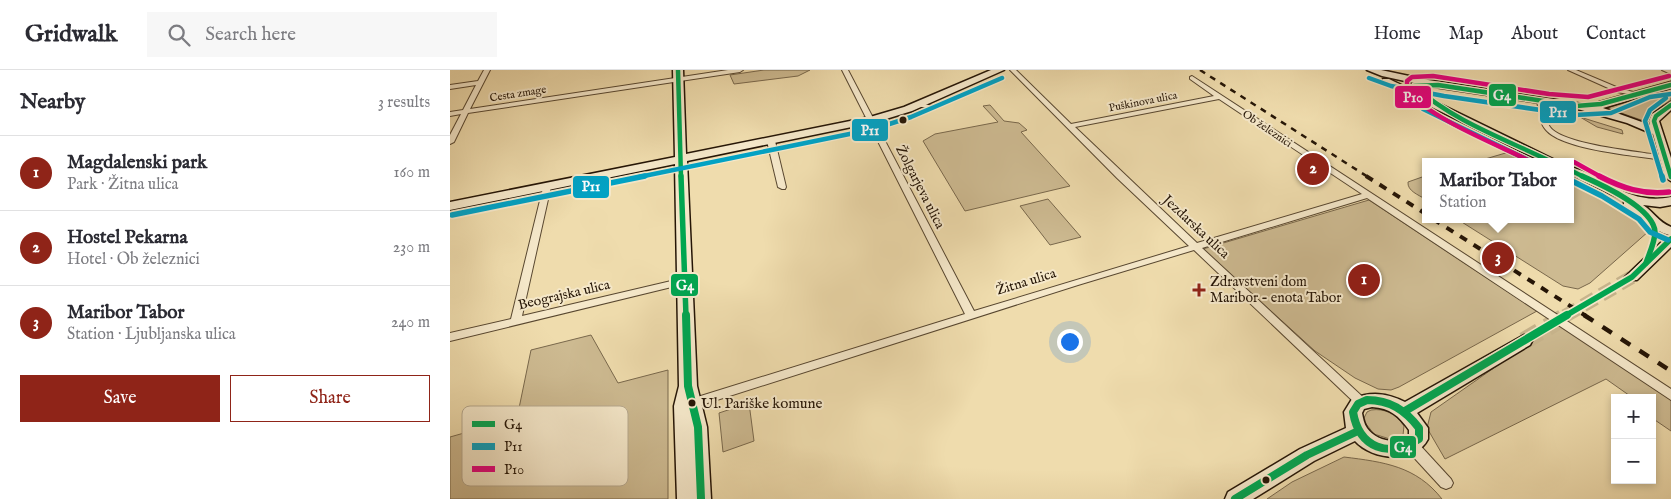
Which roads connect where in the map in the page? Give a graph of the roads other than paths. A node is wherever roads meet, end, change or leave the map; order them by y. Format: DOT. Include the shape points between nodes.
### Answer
graph roads {
  1 [pos="487,70"];
  2 [pos="737,70"];
  3 [pos="845,70"];
  4 [pos="999,70"];
  5 [pos="1014,70"];
  6 [pos="1364,70"];
  7 [pos="1372,70"];
  8 [pos="1571,70"];
  9 [pos="1665,70"];
  10 [pos="1671,72"];
  11 [pos="678,75"];
  12 [pos="1192,78"];
  13 [pos="480,83"];
  14 [pos="1671,85"];
  15 [pos="450,87"];
  16 [pos="1446,87"];
  17 [pos="1671,91"];
  18 [pos="1642,93"];
  19 [pos="1218,97"];
  20 [pos="1540,101"];
  21 [pos="919,105"];
  22 [pos="1438,105"];
  23 [pos="1671,105"];
  24 [pos="1575,106"];
  25 [pos="931,107"];
  26 [pos="465,112"];
  27 [pos="450,114"];
  28 [pos="872,120"];
  29 [pos="1071,126"];
  30 [pos="1656,132"];
  31 [pos="770,141"];
  32 [pos="450,142"];
  33 [pos="1666,153"];
  34 [pos="1545,158"];
  35 [pos="681,159"];
  36 [pos="1574,172"];
  37 [pos="1671,177"];
  38 [pos="547,186"];
  39 [pos="782,187"];
  40 [pos="1606,188"];
  41 [pos="1368,196"];
  42 [pos="1671,201"];
  43 [pos="450,206"];
  44 [pos="1671,211"];
  45 [pos="1649,218"];
  46 [pos="1671,232"];
  47 [pos="1671,239"];
  48 [pos="1194,246"];
  49 [pos="1671,249"];
  50 [pos="1646,263"];
  51 [pos="1632,277"];
  52 [pos="684,281"];
  53 [pos="971,316"];
  54 [pos="516,320"];
  55 [pos="450,337"];
  56 [pos="1524,341"];
  57 [pos="691,394"];
  58 [pos="1671,395"];
  59 [pos="1361,402"];
  60 [pos="1405,411"];
  61 [pos="1358,431"];
  62 [pos="1412,446"];
  63 [pos="1446,483"];
  64 [pos="687,499"];
  65 [pos="701,499"];
  66 [pos="1235,499"];
  1 -- 13 [label="street"];
  2 -- 11 [label="street"];
  3 -- 28 [label="street, Žolgarjeva ulica"];
  4 -- 21 [label="street"];
  5 -- 29 [label="street, Jezdarska ulica"];
  6 -- 22 [label="street"];
  7 -- 16 [label="street"];
  8 -- 18 [label="street" via="1619,91"];
  9 -- 10 [label="street"];
  11 -- 26 [label="street, Cesta zmage"];
  11 -- 35 [label="street"];
  12 -- 19 [label="street, Ob železnici"];
  13 -- 15 [label="street"];
  13 -- 26 [label="street"];
  14 -- 18 [label="street"];
  16 -- 20 [label="street"];
  16 -- 22 [label="street" via="1414,86 1417,92"];
  17 -- 18 [label="street"];
  18 -- 24 [label="street" via="1602,106"];
  19 -- 29 [label="street, Puškinova ulica"];
  19 -- 41 [label="street, Ob železnici"];
  20 -- 24 [label="street"];
  20 -- 33 [label="street" via="1547,128 1556,136 1572,142"];
  21 -- 25 [label="street"];
  21 -- 28 [label="street"];
  22 -- 34 [label="street"];
  23 -- 30 [label="street" via="1656,116"];
  24 -- 30 [label="street" via="1625,118"];
  26 -- 27 [label="street, Cesta zmage"];
  26 -- 32 [label="street"];
  28 -- 31 [label="street"];
  28 -- 53 [label="street, Žolgarjeva ulica"];
  29 -- 48 [label="street, Jezdarska ulica"];
  30 -- 33 [label="street"];
  31 -- 35 [label="street"];
  31 -- 39 [label="street"];
  33 -- 37 [label="street"];
  35 -- 38 [label="street"];
  35 -- 52 [label="street"];
  36 -- 40 [label="street"];
  38 -- 43 [label="street"];
  38 -- 54 [label="street"];
  40 -- 42 [label="street" via="1645,202 1659,204"];
  40 -- 45 [label="street"];
  41 -- 48 [label="street, Žitna ulica"];
  41 -- 58 [label="street, Ob železnici"];
  44 -- 45 [label="street" via="1656,209"];
  45 -- 46 [label="street"];
  45 -- 50 [label="street" via="1656,235"];
  47 -- 50 [label="street"];
  48 -- 53 [label="street, Žitna ulica"];
  48 -- 59 [label="street, Jezdarska ulica"];
  49 -- 50 [label="street"];
  50 -- 51 [label="street"];
  52 -- 54 [label="street, Beograjska ulica"];
  52 -- 57 [label="street"];
  53 -- 57 [label="street, Žitna ulica"];
  54 -- 55 [label="street, Beograjska ulica"];
  56 -- 60 [label="street"];
  57 -- 64 [label="street" via="683,406"];
  57 -- 65 [label="street"];
  59 -- 60 [label="street" via="1385,401"];
  59 -- 61 [label="street" via="1352,412"];
  60 -- 62 [label="street" via="1413,418 1419,431 1418,440"];
  61 -- 62 [label="street" via="1372,443 1388,449 1402,450"];
  61 -- 66 [label="street" via="1307,455"];
  62 -- 63 [label="street"];
}
